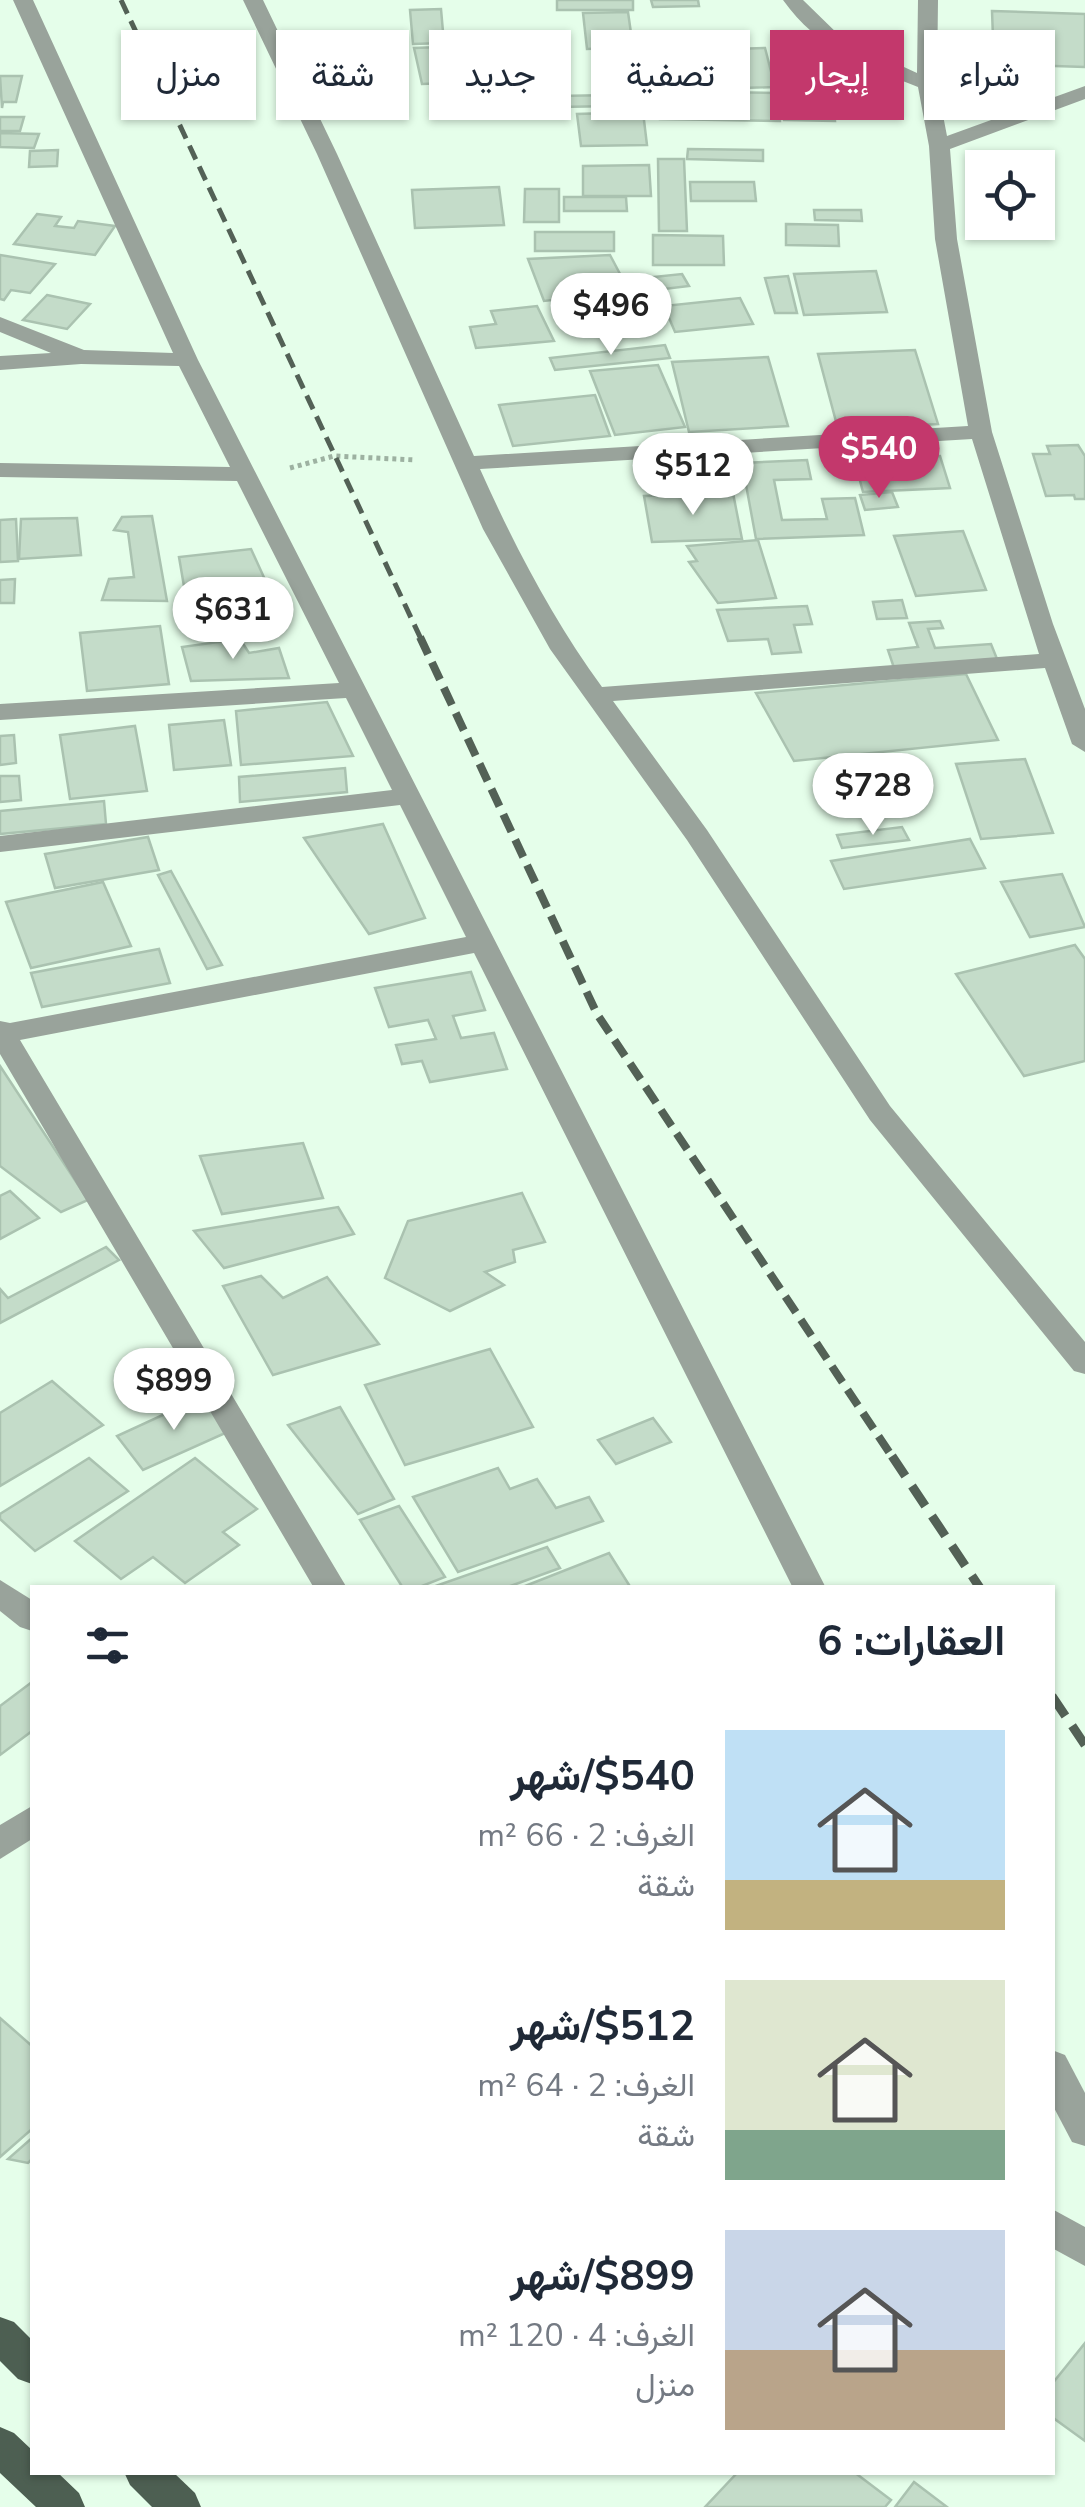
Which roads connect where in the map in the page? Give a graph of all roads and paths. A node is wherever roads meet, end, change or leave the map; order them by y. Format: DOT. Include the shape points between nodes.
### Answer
graph roads {
  1 [pos="252,0"];
  2 [pos="792,0"];
  3 [pos="928,0"];
  4 [pos="15,1"];
  5 [pos="928,30"];
  6 [pos="924,82"];
  7 [pos="1085,92"];
  8 [pos="934,120"];
  9 [pos="939,146"];
  10 [pos="0,324"];
  11 [pos="81,358"];
  12 [pos="187,360"];
  13 [pos="0,363"];
  14 [pos="982,432"];
  15 [pos="466,463"];
  16 [pos="0,470"];
  17 [pos="244,474"];
  18 [pos="1054,660"];
  19 [pos="354,690"];
  20 [pos="594,695"];
  21 [pos="0,712"];
  22 [pos="1085,744"];
  23 [pos="408,796"];
  24 [pos="0,844"];
  25 [pos="483,942"];
  26 [pos="1,1032"];
  27 [pos="1085,1363"];
  28 [pos="328,1585"];
  29 [pos="808,1585"];
  30 [pos="0,1593"];
  31 [pos="30,1616"];
  32 [pos="30,1822"];
  33 [pos="0,1845"];
  34 [pos="1055,2072"];
  35 [pos="1085,2130"];
  36 [pos="1055,2228"];
  37 [pos="1085,2250"];
  38 [pos="0,2336"];
  39 [pos="30,2364"];
  40 [pos="0,2446"];
  41 [pos="30,2474"];
  42 [pos="31,2475"];
  43 [pos="147,2475"];
  44 [pos="65,2507"];
  45 [pos="181,2507"];
  1 -- 15 [label="street"];
  2 -- 6 [label="street" via="828,42"];
  3 -- 5 [label="street"];
  4 -- 12 [label="street"];
  7 -- 9 [label="street"];
  8 -- 9 [label="street"];
  9 -- 14 [label="street" via="946,238"];
  10 -- 11 [label="street"];
  11 -- 12 [label="street"];
  11 -- 13 [label="street"];
  12 -- 17 [label="street"];
  14 -- 15 [label="street"];
  14 -- 18 [label="street"];
  15 -- 17 [label="path" via="334,456"];
  15 -- 20 [label="street" via="562,649"];
  16 -- 17 [label="street"];
  17 -- 19 [label="street"];
  18 -- 20 [label="street"];
  18 -- 22 [label="street"];
  19 -- 21 [label="street"];
  19 -- 23 [label="street"];
  20 -- 27 [label="street" via="698,836 880,1113"];
  23 -- 24 [label="street"];
  23 -- 25 [label="street"];
  25 -- 26 [label="street"];
  25 -- 29 [label="street"];
  26 -- 28 [label="street"];
  30 -- 31 [label="street"];
  32 -- 33 [label="street"];
  34 -- 35 [label="street"];
  36 -- 37 [label="street"];
  38 -- 39 [label="main road"];
  40 -- 41 [label="main road"];
  42 -- 44 [label="main road"];
  43 -- 45 [label="main road"];
}
